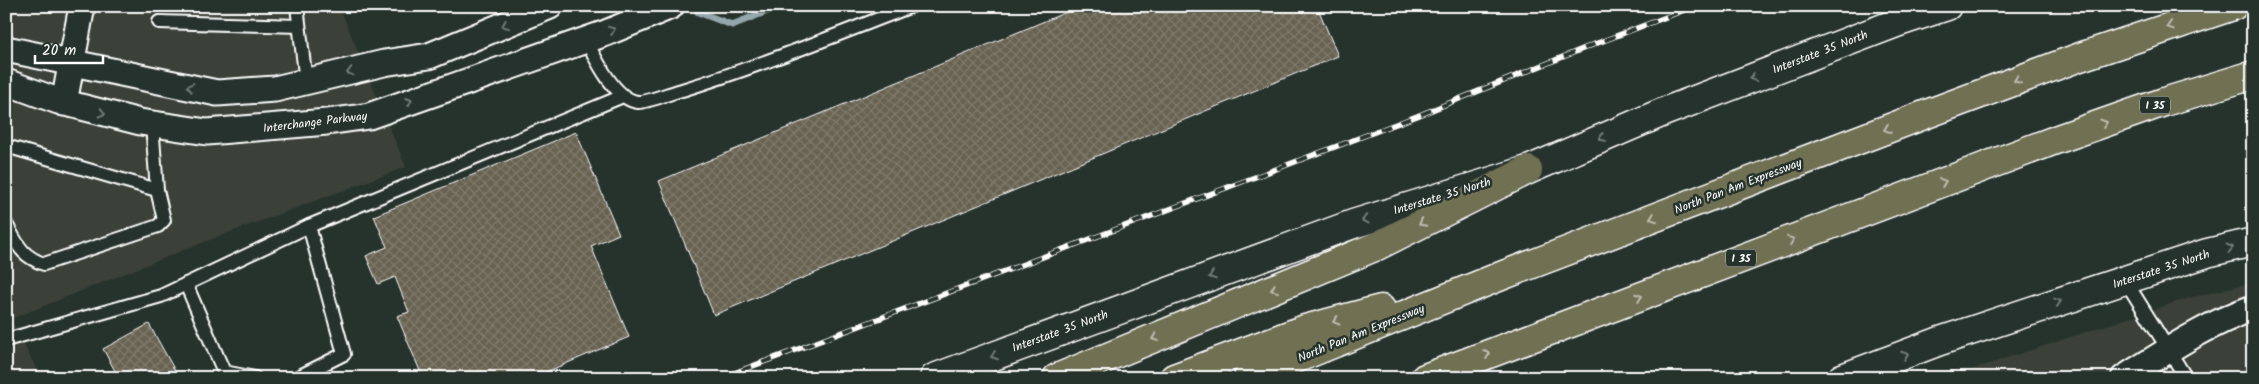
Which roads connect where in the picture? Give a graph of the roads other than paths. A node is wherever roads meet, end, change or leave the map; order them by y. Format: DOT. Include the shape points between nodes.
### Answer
graph roads {
  1 [pos="82,6"];
  2 [pos="297,6"];
  3 [pos="550,6"];
  4 [pos="672,6"];
  5 [pos="912,6"];
  6 [pos="1947,6"];
  7 [pos="2233,6"];
  8 [pos="1896,14"];
  9 [pos="159,22"];
  10 [pos="299,26"];
  11 [pos="586,40"];
  12 [pos="6,49"];
  13 [pos="72,64"];
  14 [pos="2253,75"];
  15 [pos="6,82"];
  16 [pos="306,82"];
  17 [pos="623,96"];
  18 [pos="64,103"];
  19 [pos="152,124"];
  20 [pos="6,146"];
  21 [pos="1528,170"];
  22 [pos="157,190"];
  23 [pos="6,224"];
  24 [pos="309,226"];
  25 [pos="2253,242"];
  26 [pos="1501,276"];
  27 [pos="2125,280"];
  28 [pos="186,284"];
  29 [pos="2253,308"];
  30 [pos="6,340"];
  31 [pos="2168,349"];
  32 [pos="2125,377"];
  33 [pos="255,378"];
  34 [pos="296,378"];
  35 [pos="934,378"];
  36 [pos="1057,378"];
  37 [pos="1174,378"];
  38 [pos="1248,378"];
  39 [pos="1425,378"];
  40 [pos="1842,378"];
  41 [pos="2186,378"];
  1 -- 13 [label="street"];
  2 -- 10 [label="lane"];
  3 -- 16 [label="street, one-way" via="429,56"];
  11 -- 4 [label="street, Interchange Parkway, one-way"];
  5 -- 17 [label="lane" via="727,76 638,103"];
  6 -- 8 [label="main road, Interstate 35 North"];
  7 -- 26 [label="highway, North Pan Am Expressway, one-way" via="2080,57"];
  8 -- 21 [label="main road, Interstate 35 North, one-way"];
  9 -- 10 [label="lane"];
  10 -- 16 [label="lane"];
  11 -- 17 [label="lane" via="596,60"];
  19 -- 11 [label="street, Interchange Parkway, one-way" via="207,132 369,116"];
  12 -- 13 [label="street"];
  16 -- 13 [label="street, one-way" via="275,89 218,93"];
  13 -- 18 [label="street"];
  39 -- 14 [label="highway, I 35, one-way" via="2058,139"];
  15 -- 18 [label="street, Interchange Parkway"];
  17 -- 24 [label="lane"];
  18 -- 19 [label="street, Interchange Parkway, one-way"];
  19 -- 22 [label="lane"];
  20 -- 22 [label="lane"];
  21 -- 35 [label="main road, Interstate 35 North, one-way" via="1353,224"];
  21 -- 36 [label="highway, one-way" via="1377,246"];
  22 -- 23 [label="lane" via="164,220 158,226 44,264 21,252"];
  24 -- 28 [label="lane"];
  24 -- 34 [label="lane" via="344,354"];
  27 -- 25 [label="main road, Interstate 35 North, one-way" via="2207,253"];
  26 -- 37 [label="highway, one-way" via="1305,329"];
  26 -- 38 [label="highway, North Pan Am Expressway"];
  27 -- 31 [label="lane"];
  40 -- 27 [label="main road, Interstate 35 North, one-way" via="1940,341"];
  28 -- 30 [label="lane" via="161,296"];
  28 -- 33 [label="lane" via="224,372"];
  29 -- 31 [label="street"];
  31 -- 32 [label="street"];
  31 -- 41 [label="lane"];
}
